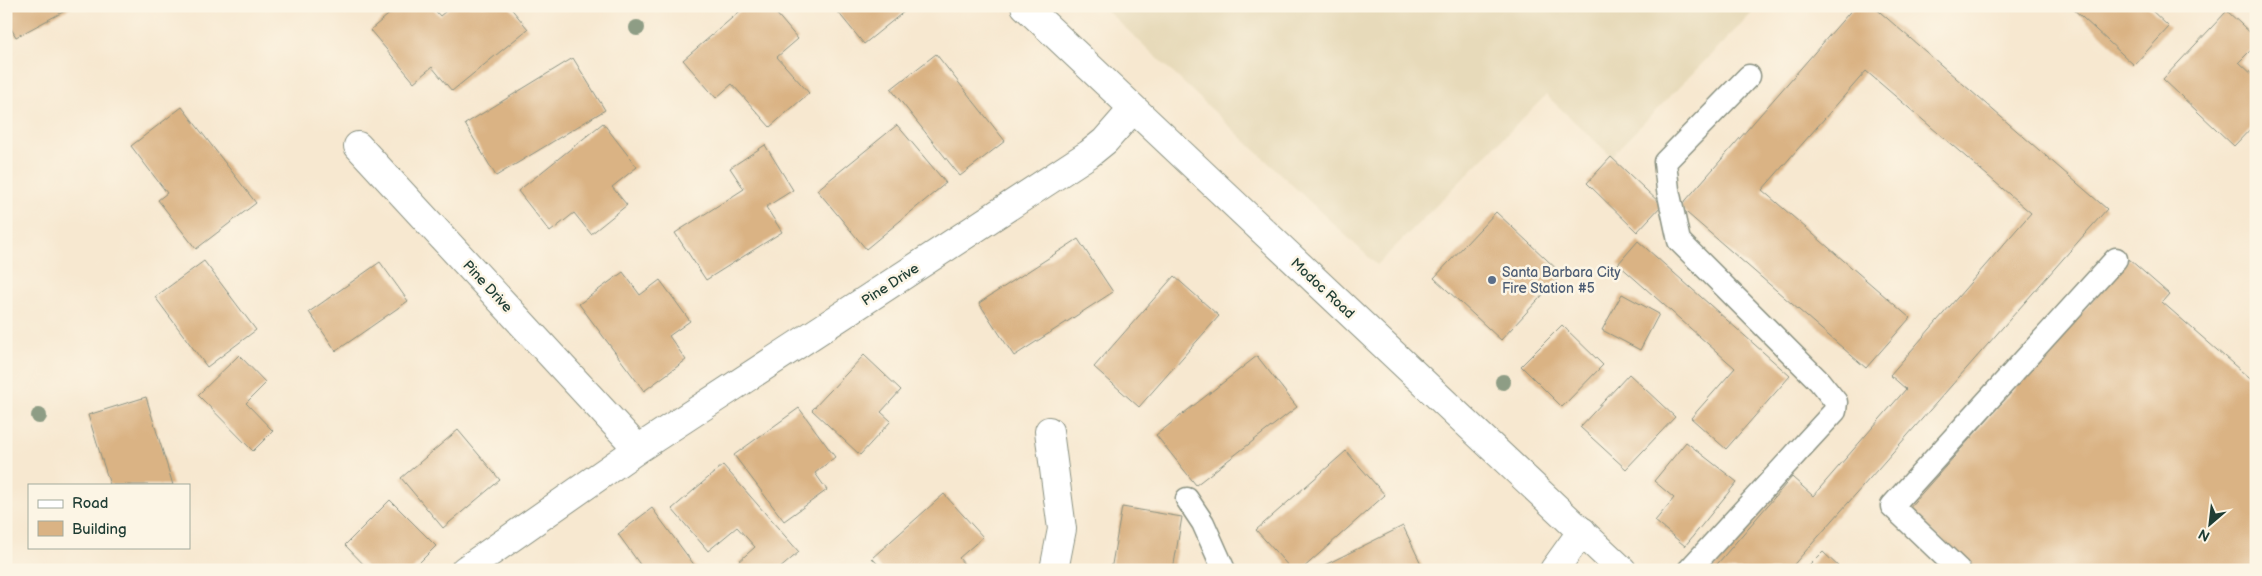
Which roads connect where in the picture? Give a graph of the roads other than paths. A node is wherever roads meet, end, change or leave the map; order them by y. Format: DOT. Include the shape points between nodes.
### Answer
graph roads {
  1 [pos="1024,6"];
  2 [pos="1749,76"];
  3 [pos="1133,109"];
  4 [pos="358,146"];
  5 [pos="2116,259"];
  6 [pos="1050,431"];
  7 [pos="638,449"];
  8 [pos="1187,499"];
  9 [pos="1582,531"];
  10 [pos="465,570"];
  11 [pos="1054,570"];
  12 [pos="1224,570"];
  13 [pos="1554,570"];
  14 [pos="1622,570"];
  15 [pos="1689,570"];
  16 [pos="1959,570"];
  1 -- 3 [label="street, Modoc Road"];
  2 -- 15 [label="lane" via="1665,162 1679,241 1820,381 1836,402 1835,411"];
  3 -- 7 [label="street, Pine Drive" via="1089,154"];
  3 -- 9 [label="street, Modoc Road"];
  4 -- 7 [label="street, Pine Drive"];
  5 -- 16 [label="lane" via="1892,506"];
  6 -- 11 [label="street" via="1062,529"];
  7 -- 10 [label="street, Pine Drive"];
  8 -- 12 [label="lane" via="1203,523"];
  9 -- 13 [label="street"];
  9 -- 14 [label="street, Modoc Road"];
}
